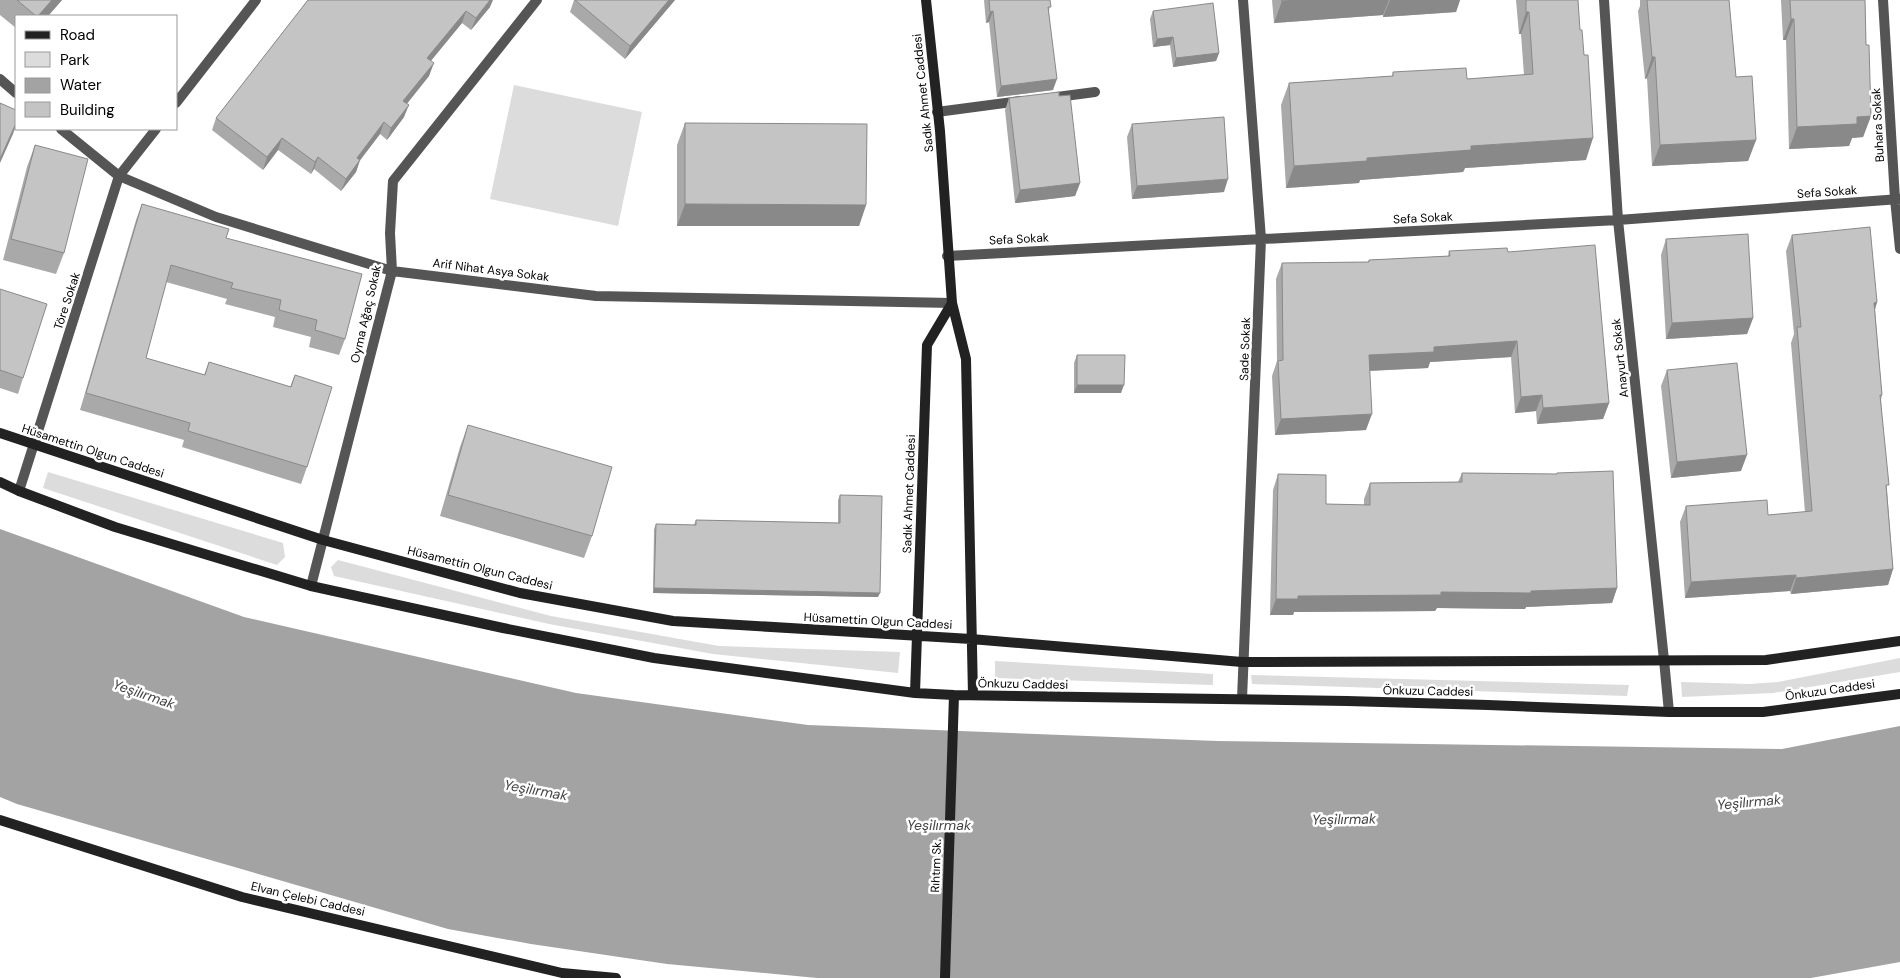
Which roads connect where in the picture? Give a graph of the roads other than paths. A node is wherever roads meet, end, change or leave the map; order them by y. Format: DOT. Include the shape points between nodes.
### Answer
graph roads {
  1 [pos="256,0"];
  2 [pos="537,0"];
  3 [pos="926,0"];
  4 [pos="1243,0"];
  5 [pos="1604,0"];
  6 [pos="1883,0"];
  7 [pos="0,79"];
  8 [pos="15,92"];
  9 [pos="1094,92"];
  10 [pos="1045,98"];
  11 [pos="178,100"];
  12 [pos="1026,101"];
  13 [pos="937,112"];
  14 [pos="62,130"];
  15 [pos="155,130"];
  16 [pos="119,176"];
  17 [pos="1897,199"];
  18 [pos="1618,220"];
  19 [pos="1261,239"];
  20 [pos="1900,249"];
  21 [pos="947,256"];
  22 [pos="392,271"];
  23 [pos="952,303"];
  24 [pos="0,433"];
  25 [pos="34,446"];
  26 [pos="0,482"];
  27 [pos="19,491"];
  28 [pos="323,540"];
  29 [pos="311,586"];
  30 [pos="918,635"];
  31 [pos="971,639"];
  32 [pos="1900,641"];
  33 [pos="1664,660"];
  34 [pos="1242,662"];
  35 [pos="915,693"];
  36 [pos="1900,694"];
  37 [pos="973,695"];
  38 [pos="954,696"];
  39 [pos="1242,699"];
  40 [pos="1669,712"];
  41 [pos="0,820"];
  42 [pos="562,975"];
  43 [pos="616,978"];
  44 [pos="946,978"];
  1 -- 11 [label="street"];
  2 -- 22 [label="street, Oyma Ağaç Sokak" via="393,181"];
  3 -- 13 [label="street, Sadık Ahmet Caddesi"];
  4 -- 19 [label="street, Sade Sokak"];
  5 -- 18 [label="street, Anayurt Sokak"];
  6 -- 17 [label="street, Buhara Sokak"];
  7 -- 8 [label="street"];
  9 -- 10 [label="street"];
  12 -- 13 [label="street"];
  13 -- 21 [label="street, Sadık Ahmet Caddesi"];
  14 -- 16 [label="street, Arif Nihat Asya Sokak"];
  15 -- 16 [label="street, Töre Sokak"];
  16 -- 22 [label="street, Arif Nihat Asya Sokak" via="216,217"];
  16 -- 25 [label="street, Töre Sokak"];
  17 -- 18 [label="street, Sefa Sokak"];
  17 -- 20 [label="street, Buhara Sokak"];
  18 -- 19 [label="street, Sefa Sokak"];
  18 -- 33 [label="street, Anayurt Sokak"];
  19 -- 21 [label="street, Sefa Sokak"];
  19 -- 34 [label="street, Sade Sokak"];
  21 -- 23 [label="street, Sadık Ahmet Caddesi"];
  22 -- 23 [label="street, Arif Nihat Asya Sokak" via="596,296"];
  22 -- 28 [label="street, Oyma Ağaç Sokak"];
  23 -- 30 [label="street, Sadık Ahmet Caddesi" via="926,345"];
  23 -- 31 [label="street, Sadık Ahmet Caddesi" via="966,359"];
  24 -- 25 [label="street, Hüsamettin Olgun Caddesi"];
  25 -- 27 [label="street, Töre Sokak"];
  25 -- 28 [label="street, Hüsamettin Olgun Caddesi"];
  26 -- 27 [label="street"];
  27 -- 29 [label="street" via="115,527"];
  28 -- 29 [label="street, Oyma Ağaç Sokak"];
  28 -- 30 [label="street, Hüsamettin Olgun Caddesi" via="520,593 673,621"];
  29 -- 35 [label="street" via="654,658"];
  30 -- 31 [label="street, Hüsamettin Olgun Caddesi"];
  30 -- 35 [label="street, Sadık Ahmet Caddesi"];
  31 -- 34 [label="street"];
  31 -- 37 [label="street, Sadık Ahmet Caddesi"];
  32 -- 33 [label="street" via="1766,660"];
  33 -- 34 [label="street"];
  33 -- 40 [label="street, Anayurt Sokak"];
  34 -- 39 [label="street, Sade Sokak"];
  35 -- 38 [label="street"];
  36 -- 40 [label="street, Önkuzu Caddesi" via="1763,712"];
  37 -- 38 [label="street, Önkuzu Caddesi"];
  37 -- 39 [label="street, Önkuzu Caddesi"];
  38 -- 44 [label="street, Rıhtım Sk."];
  39 -- 40 [label="street, Önkuzu Caddesi"];
  41 -- 42 [label="street, Elvan Çelebi Caddesi" via="242,897"];
  42 -- 43 [label="street, Elvan Çelebi Caddesi"];
}
